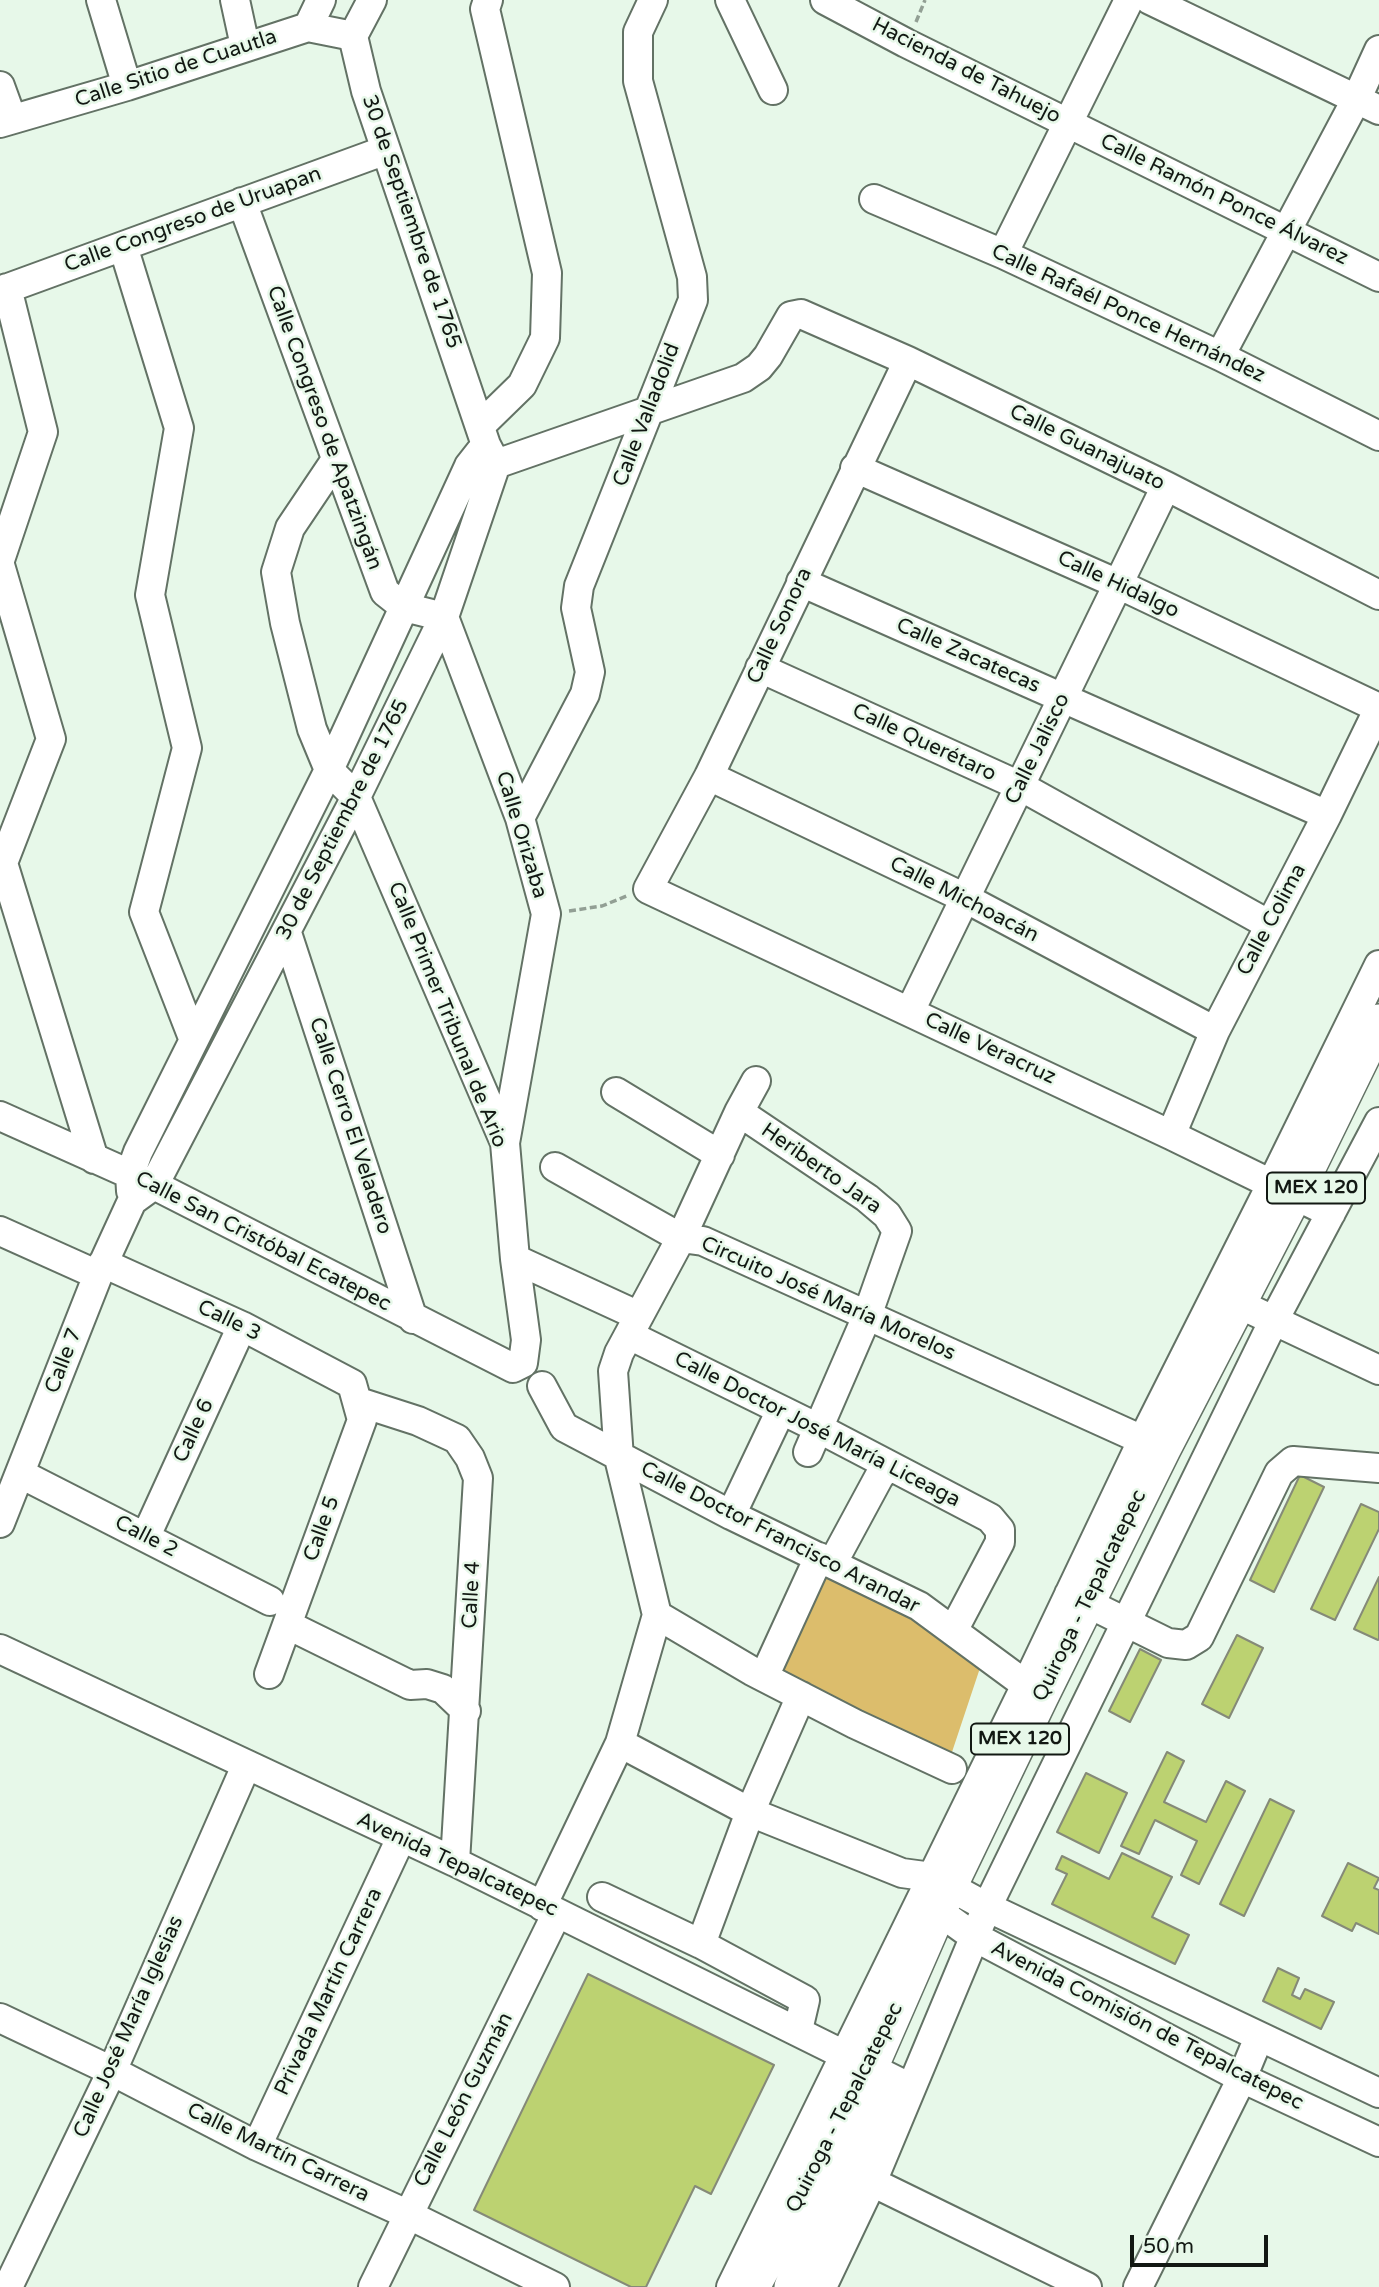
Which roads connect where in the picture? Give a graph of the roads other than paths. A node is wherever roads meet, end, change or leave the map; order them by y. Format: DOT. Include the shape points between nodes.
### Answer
graph roads {
  1 [pos="102,0"];
  2 [pos="235,0"];
  3 [pos="321,0"];
  4 [pos="372,0"];
  5 [pos="488,0"];
  6 [pos="653,0"];
  7 [pos="730,0"];
  8 [pos="825,0"];
  9 [pos="1129,0"];
  10 [pos="1150,0"];
  11 [pos="308,27"];
  12 [pos="353,36"];
  13 [pos="245,46"];
  14 [pos="1379,50"];
  15 [pos="0,86"];
  16 [pos="127,86"];
  17 [pos="773,90"];
  18 [pos="1368,104"];
  19 [pos="6,121"];
  20 [pos="1069,123"];
  21 [pos="386,149"];
  22 [pos="874,199"];
  23 [pos="242,202"];
  24 [pos="1287,230"];
  25 [pos="123,246"];
  26 [pos="1003,254"];
  27 [pos="1379,277"];
  28 [pos="4,289"];
  29 [pos="1220,356"];
  30 [pos="908,361"];
  31 [pos="649,412"];
  32 [pos="1379,436"];
  33 [pos="483,450"];
  34 [pos="335,461"];
  35 [pos="855,468"];
  36 [pos="1166,486"];
  37 [pos="0,560"];
  38 [pos="0,565"];
  39 [pos="801,582"];
  40 [pos="1118,584"];
  41 [pos="1379,595"];
  42 [pos="404,607"];
  43 [pos="444,617"];
  44 [pos="760,668"];
  45 [pos="1063,698"];
  46 [pos="1379,708"];
  47 [pos="329,770"];
  48 [pos="709,776"];
  49 [pos="1020,786"];
  50 [pos="356,797"];
  51 [pos="1327,815"];
  52 [pos="520,818"];
  53 [pos="648,889"];
  54 [pos="965,898"];
  55 [pos="1268,925"];
  56 [pos="286,933"];
  57 [pos="1379,965"];
  58 [pos="910,1011"];
  59 [pos="1379,1022"];
  60 [pos="1214,1031"];
  61 [pos="193,1038"];
  62 [pos="1379,1065"];
  63 [pos="756,1081"];
  64 [pos="616,1092"];
  65 [pos="739,1112"];
  66 [pos="0,1116"];
  67 [pos="1379,1122"];
  68 [pos="1171,1135"];
  69 [pos="505,1143"];
  70 [pos="720,1155"];
  71 [pos="94,1159"];
  72 [pos="555,1167"];
  73 [pos="139,1187"];
  74 [pos="1302,1198"];
  75 [pos="0,1231"];
  76 [pos="681,1238"];
  77 [pos="515,1259"];
  78 [pos="101,1269"];
  79 [pos="1246,1307"];
  80 [pos="867,1315"];
  81 [pos="413,1319"];
  82 [pos="634,1325"];
  83 [pos="242,1326"];
  84 [pos="523,1363"];
  85 [pos="1379,1370"];
  86 [pos="542,1386"];
  87 [pos="355,1393"];
  88 [pos="781,1410"];
  89 [pos="813,1440"];
  90 [pos="1153,1444"];
  91 [pos="619,1458"];
  92 [pos="888,1466"];
  93 [pos="1379,1468"];
  94 [pos="8,1498"];
  95 [pos="731,1515"];
  96 [pos="146,1536"];
  97 [pos="825,1560"];
  98 [pos="270,1601"];
  99 [pos="1097,1609"];
  100 [pos="657,1615"];
  101 [pos="288,1625"];
  102 [pos="953,1631"];
  103 [pos="0,1649"];
  104 [pos="270,1674"];
  105 [pos="758,1674"];
  106 [pos="1033,1690"];
  107 [pos="801,1696"];
  108 [pos="466,1712"];
  109 [pos="620,1743"];
  110 [pos="246,1766"];
  111 [pos="952,1769"];
  112 [pos="750,1812"];
  113 [pos="401,1838"];
  114 [pos="455,1862"];
  115 [pos="602,1897"];
  116 [pos="953,1905"];
  117 [pos="550,1910"];
  118 [pos="701,1944"];
  119 [pos="0,2018"];
  120 [pos="798,2030"];
  121 [pos="1259,2037"];
  122 [pos="112,2071"];
  123 [pos="878,2072"];
  124 [pos="1242,2078"];
  125 [pos="1379,2093"];
  126 [pos="1379,2142"];
  127 [pos="257,2146"];
  128 [pos="872,2182"];
  129 [pos="407,2214"];
  130 [pos="8,2287"];
  131 [pos="373,2287"];
  132 [pos="555,2287"];
  133 [pos="731,2287"];
  134 [pos="751,2287"];
  135 [pos="792,2287"];
  136 [pos="822,2287"];
  137 [pos="1087,2287"];
  138 [pos="1138,2287"];
  1 -- 16 [label="street"];
  2 -- 13 [label="street"];
  3 -- 11 [label="street"];
  4 -- 12 [label="street"];
  5 -- 33 [label="street" via="485,9 547,273 545,338"];
  6 -- 31 [label="street, Calle Valladolid" via="638,32 638,81 692,278 693,300"];
  7 -- 17 [label="street"];
  8 -- 20 [label="street, Hacienda de Tahuejo"];
  9 -- 20 [label="street"];
  10 -- 18 [label="street"];
  11 -- 12 [label="street, Calle Sitio de Cuautla"];
  11 -- 13 [label="street, Calle Sitio de Cuautla"];
  12 -- 21 [label="street, 30 de Septiembre de 1765"];
  13 -- 16 [label="street, Calle Sitio de Cuautla"];
  14 -- 18 [label="street"];
  15 -- 19 [label="street"];
  16 -- 19 [label="street, Calle Sitio de Cuautla"];
  18 -- 24 [label="street"];
  20 -- 24 [label="street, Calle Ramón Ponce Álvarez"];
  20 -- 26 [label="street"];
  21 -- 23 [label="street, Calle Congreso de Uruapan"];
  21 -- 33 [label="street, 30 de Septiembre de 1765"];
  22 -- 26 [label="street, Calle Rafaél Ponce Hernández"];
  23 -- 25 [label="street, Calle Congreso de Uruapan"];
  23 -- 34 [label="street, Calle Congreso de Apatzingán"];
  24 -- 27 [label="street, Calle Ramón Ponce Álvarez"];
  24 -- 29 [label="street"];
  25 -- 28 [label="street, Calle Congreso de Uruapan"];
  25 -- 61 [label="street" via="179,428 150,595 187,748 144,912"];
  26 -- 29 [label="street, Calle Rafaél Ponce Hernández"];
  28 -- 37 [label="street" via="43,432"];
  29 -- 32 [label="street, Calle Rafaél Ponce Hernández"];
  30 -- 31 [label="street, Calle Guanajuato" via="801,314 791,316 768,356 743,378"];
  30 -- 35 [label="street, Calle Sonora"];
  30 -- 36 [label="street, Calle Guanajuato"];
  31 -- 33 [label="street"];
  31 -- 52 [label="street, Calle Valladolid" via="579,586 576,608 590,672 584,694"];
  33 -- 42 [label="street, 30 de Septiembre de 1765"];
  33 -- 43 [label="street, 30 de Septiembre de 1765"];
  34 -- 42 [label="street, Calle Congreso de Apatzingán" via="385,592"];
  34 -- 47 [label="street" via="290,528 276,572 312,729"];
  35 -- 39 [label="street, Calle Sonora"];
  35 -- 40 [label="street, Calle Hidalgo"];
  36 -- 40 [label="street, Calle Jalisco"];
  36 -- 41 [label="street, Calle Guanajuato"];
  38 -- 71 [label="street" via="51,739 3,863"];
  39 -- 44 [label="street, Calle Sonora"];
  39 -- 45 [label="street, Calle Zacatecas"];
  40 -- 45 [label="street, Calle Jalisco"];
  40 -- 46 [label="street, Calle Hidalgo"];
  42 -- 43 [label="street"];
  42 -- 47 [label="street, 30 de Septiembre de 1765"];
  43 -- 50 [label="street, 30 de Septiembre de 1765"];
  43 -- 52 [label="street, Calle Orizaba"];
  44 -- 48 [label="street, Calle Sonora"];
  44 -- 49 [label="street, Calle Querétaro"];
  45 -- 49 [label="street, Calle Jalisco"];
  45 -- 51 [label="street, Calle Zacatecas"];
  46 -- 51 [label="street, Calle Colima"];
  47 -- 50 [label="street"];
  47 -- 61 [label="street, 30 de Septiembre de 1765"];
  48 -- 53 [label="street, Calle Sonora"];
  48 -- 54 [label="street, Calle Michoacán"];
  49 -- 54 [label="street, Calle Jalisco"];
  49 -- 55 [label="street, Calle Querétaro"];
  50 -- 56 [label="street, 30 de Septiembre de 1765"];
  50 -- 69 [label="street, Calle Primer Tribunal de Ario"];
  51 -- 55 [label="street, Calle Colima"];
  52 -- 69 [label="street, Calle Orizaba" via="546,914"];
  53 -- 58 [label="street, Calle Veracruz"];
  54 -- 58 [label="street, Calle Jalisco"];
  54 -- 60 [label="street, Calle Michoacán"];
  55 -- 60 [label="street, Calle Colima"];
  56 -- 73 [label="street, 30 de Septiembre de 1765"];
  56 -- 81 [label="street, Calle Cerro El Veladero"];
  57 -- 74 [label="street"];
  58 -- 68 [label="street, Calle Veracruz"];
  59 -- 74 [label="main road, Quiroga - Tepalcatepec / MEX 120"];
  60 -- 68 [label="street, Calle Colima"];
  61 -- 73 [label="street, 30 de Septiembre de 1765"];
  62 -- 74 [label="main road, Quiroga - Tepalcatepec / MEX 120"];
  63 -- 65 [label="street"];
  64 -- 70 [label="street"];
  65 -- 70 [label="street"];
  65 -- 80 [label="street, Heriberto Jara" via="887,1214 897,1231"];
  66 -- 71 [label="street, Calle San Cristóbal Ecatepec"];
  67 -- 74 [label="street"];
  68 -- 74 [label="street, Calle Veracruz"];
  69 -- 77 [label="street, Calle Primer Tribunal de Ario"];
  70 -- 76 [label="street"];
  71 -- 73 [label="street, Calle San Cristóbal Ecatepec"];
  72 -- 76 [label="street"];
  73 -- 78 [label="street, Calle 7"];
  73 -- 81 [label="street, Calle San Cristóbal Ecatepec"];
  74 -- 79 [label="main road, Quiroga - Tepalcatepec / MEX 120"];
  75 -- 78 [label="street, Calle 3"];
  76 -- 80 [label="street, Circuito José María Morelos" via="703,1241"];
  76 -- 82 [label="street, Circuito José María Morelos"];
  77 -- 82 [label="street, Calle Doctor José María Liceaga"];
  77 -- 84 [label="street, Calle Primer Tribunal de Ario" via="526,1340"];
  78 -- 83 [label="street, Calle 3"];
  78 -- 94 [label="street, Calle 7"];
  79 -- 85 [label="street"];
  79 -- 90 [label="main road, Quiroga - Tepalcatepec / MEX 120"];
  79 -- 99 [label="main road, Quiroga - Tepalcatepec / MEX 120"];
  80 -- 89 [label="street"];
  80 -- 90 [label="street, Circuito José María Morelos"];
  81 -- 84 [label="street, Calle San Cristóbal Ecatepec" via="513,1368"];
  82 -- 88 [label="street, Calle Doctor José María Liceaga"];
  82 -- 91 [label="street, Circuito José María Morelos" via="613,1371"];
  83 -- 87 [label="street, Calle 3"];
  83 -- 96 [label="street, Calle 6"];
  86 -- 91 [label="street, Calle Doctor Francisco Arandar" via="564,1427"];
  87 -- 101 [label="street, Calle 5" via="362,1420"];
  87 -- 108 [label="street, Calle 4" via="457,1439 478,1478"];
  88 -- 89 [label="street, Calle Doctor José María Liceaga"];
  88 -- 95 [label="street"];
  89 -- 92 [label="street, Calle Doctor José María Liceaga"];
  90 -- 99 [label="main road, Quiroga - Tepalcatepec / MEX 120"];
  91 -- 95 [label="street, Calle Doctor Francisco Arandar"];
  91 -- 100 [label="street, Circuito José María Morelos"];
  92 -- 97 [label="street"];
  92 -- 102 [label="street, Calle Doctor José María Liceaga" via="990,1518 1000,1530 1000,1542"];
  93 -- 99 [label="street" via="1293,1461 1279,1473 1199,1637 1186,1646 1168,1643"];
  94 -- 96 [label="street, Calle 2"];
  95 -- 97 [label="street, Calle Doctor Francisco Arandar"];
  96 -- 98 [label="street, Calle 2"];
  97 -- 102 [label="street, Calle Doctor Francisco Arandar" via="919,1606"];
  97 -- 105 [label="street"];
  99 -- 106 [label="main road, Quiroga - Tepalcatepec / MEX 120"];
  99 -- 116 [label="main road, Quiroga - Tepalcatepec / MEX 120"];
  100 -- 105 [label="street"];
  100 -- 109 [label="street, Circuito José María Morelos"];
  101 -- 104 [label="street, Calle 5"];
  101 -- 108 [label="street" via="410,1685 443,1689"];
  102 -- 106 [label="street, Calle Doctor Francisco Arandar"];
  103 -- 110 [label="street, Avenida Tepalcatepec"];
  105 -- 107 [label="street"];
  106 -- 116 [label="main road, Quiroga - Tepalcatepec / MEX 120"];
  107 -- 111 [label="street"];
  107 -- 112 [label="street"];
  108 -- 114 [label="street, Calle 4"];
  109 -- 112 [label="street"];
  109 -- 117 [label="street, Circuito José María Morelos"];
  110 -- 113 [label="street, Avenida Tepalcatepec"];
  110 -- 122 [label="street, Calle José María Iglesias"];
  112 -- 116 [label="street" via="902,1873"];
  112 -- 118 [label="street"];
  113 -- 114 [label="street, Avenida Tepalcatepec"];
  113 -- 127 [label="street, Privada Martín Carrera"];
  114 -- 117 [label="street, Avenida Tepalcatepec"];
  115 -- 118 [label="street"];
  116 -- 121 [label="street, Avenida Comisión de Tepalcatepec"];
  116 -- 123 [label="main road, Quiroga - Tepalcatepec / MEX 120"];
  116 -- 123 [label="street"];
  116 -- 124 [label="street, Avenida Comisión de Tepalcatepec"];
  117 -- 120 [label="street, Avenida Tepalcatepec"];
  117 -- 129 [label="street, Calle León Guzmán"];
  118 -- 120 [label="street" via="805,2000"];
  119 -- 122 [label="street, Calle Martín Carrera"];
  120 -- 123 [label="street, Avenida Tepalcatepec"];
  121 -- 124 [label="street"];
  121 -- 125 [label="street, Avenida Comisión de Tepalcatepec"];
  122 -- 127 [label="street, Calle Martín Carrera"];
  122 -- 130 [label="street, Calle José María Iglesias"];
  123 -- 128 [label="street"];
  123 -- 133 [label="street"];
  123 -- 134 [label="main road, Quiroga - Tepalcatepec / MEX 120"];
  123 -- 135 [label="main road, Quiroga - Tepalcatepec / MEX 120"];
  124 -- 126 [label="street, Avenida Comisión de Tepalcatepec"];
  124 -- 138 [label="street"];
  127 -- 129 [label="street, Calle Martín Carrera"];
  128 -- 136 [label="street"];
  128 -- 137 [label="street"];
  129 -- 131 [label="street, Calle León Guzmán"];
  129 -- 132 [label="street, Calle Martín Carrera"];
}
